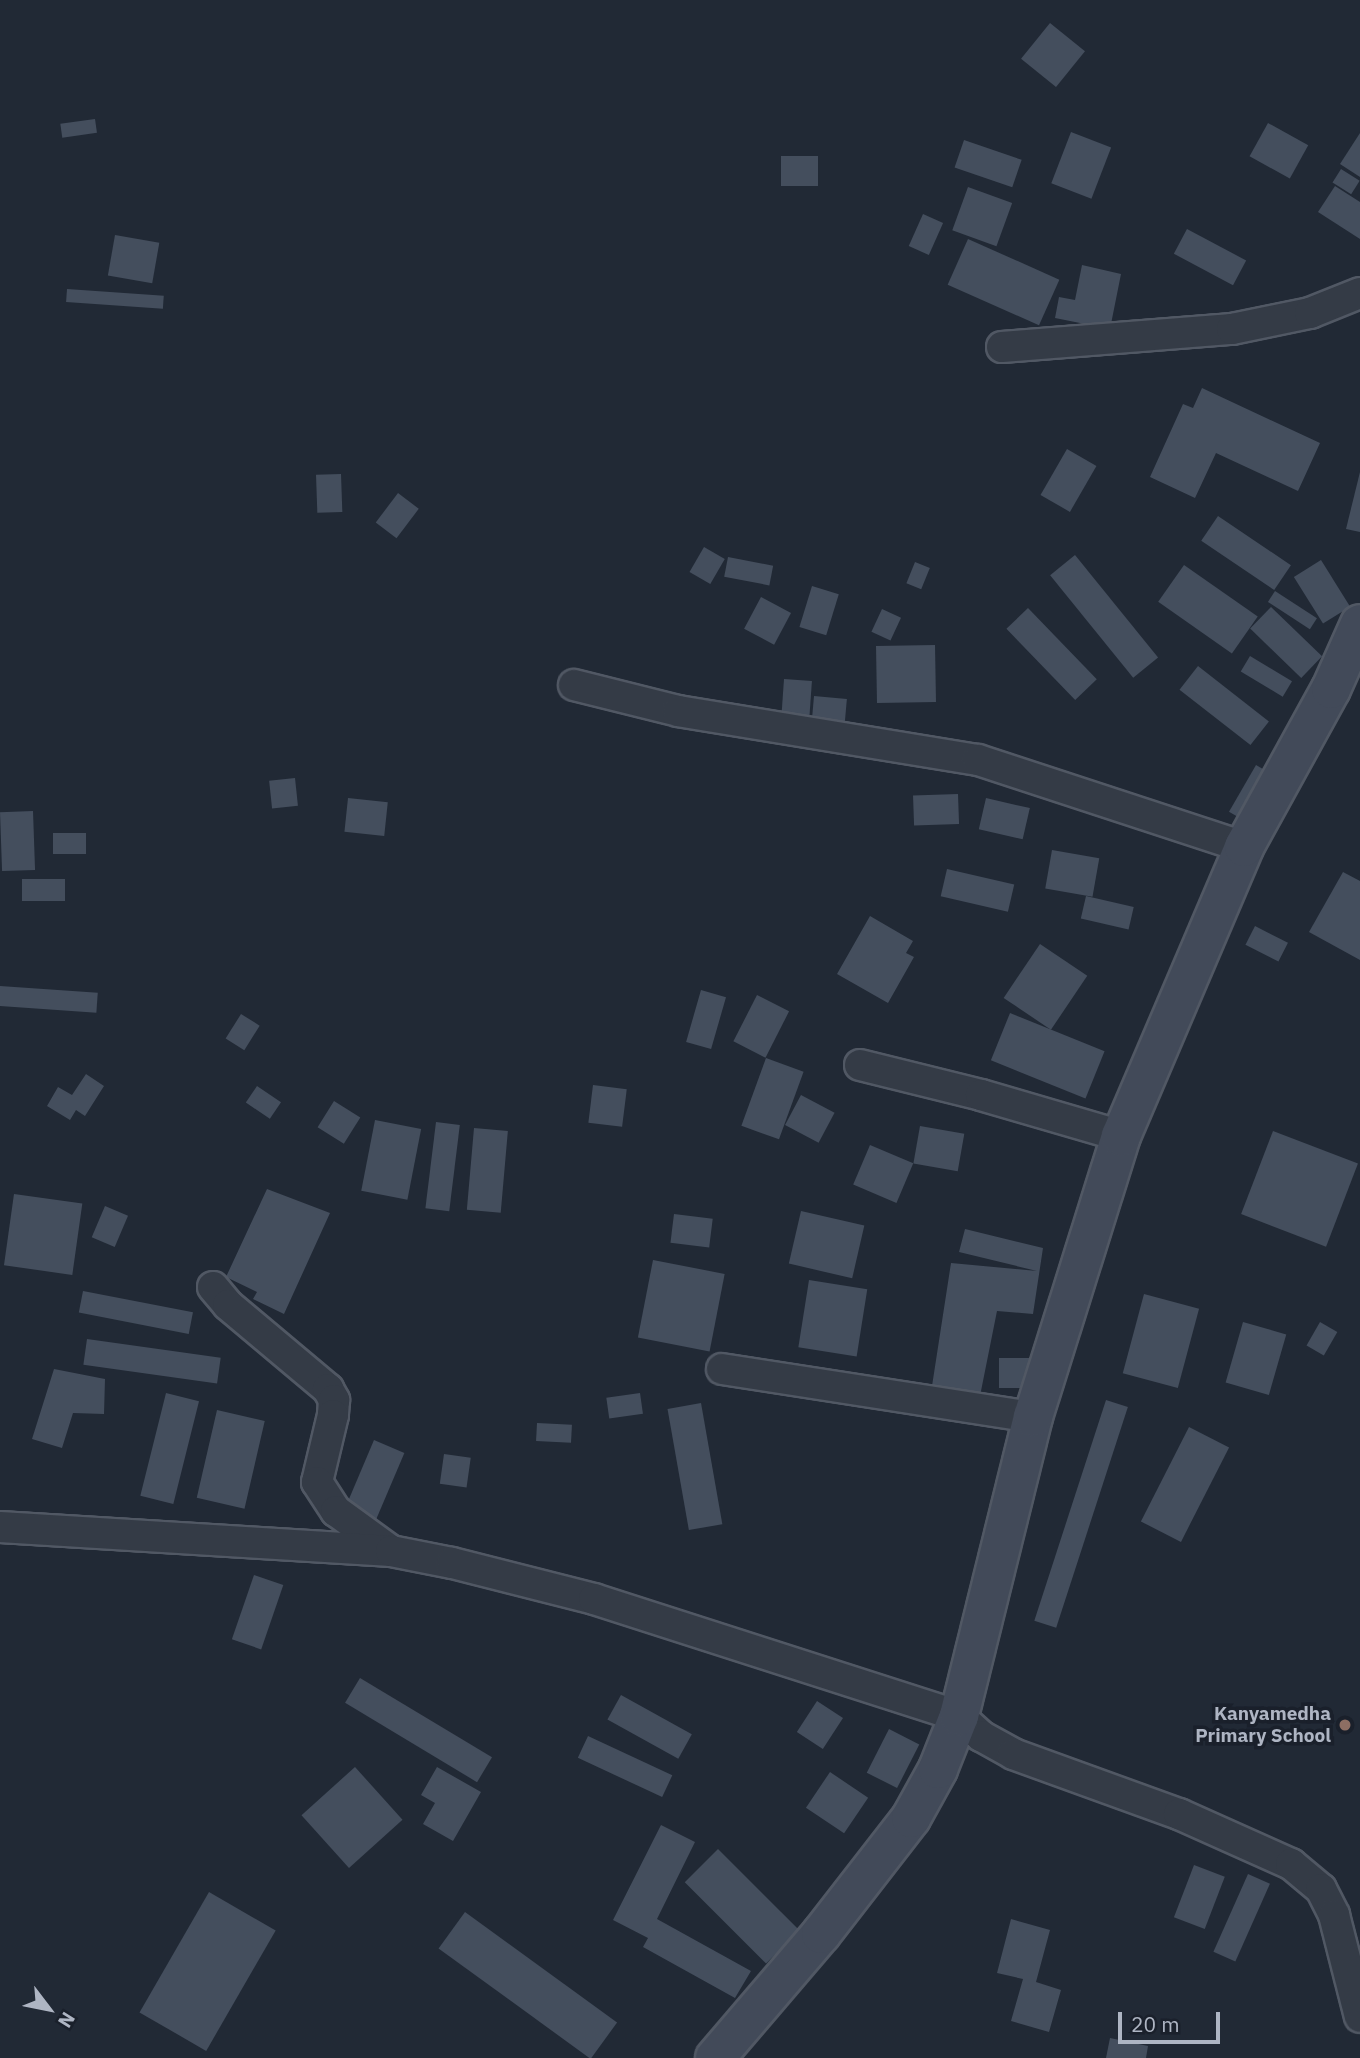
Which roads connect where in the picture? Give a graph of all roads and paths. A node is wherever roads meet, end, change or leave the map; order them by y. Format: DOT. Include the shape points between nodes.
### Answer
graph roads {
  1 [pos="1360,293"];
  2 [pos="1002,347"];
  3 [pos="1360,624"];
  4 [pos="574,685"];
  5 [pos="1244,847"];
  6 [pos="860,1065"];
  7 [pos="1121,1136"];
  8 [pos="213,1287"];
  9 [pos="722,1369"];
  10 [pos="1032,1417"];
  11 [pos="0,1527"];
  12 [pos="391,1551"];
  13 [pos="959,1716"];
  14 [pos="1360,2017"];
  15 [pos="715,2058"];
  1 -- 2 [label="street" via="1310,313 1232,329"];
  3 -- 5 [label="street" via="1331,689"];
  4 -- 5 [label="street" via="678,711 885,741 978,760"];
  5 -- 7 [label="street"];
  6 -- 7 [label="street" via="982,1094"];
  7 -- 10 [label="street"];
  8 -- 12 [label="street" via="327,1389 334,1400 333,1415 317,1482 336,1511"];
  9 -- 10 [label="street"];
  10 -- 13 [label="street"];
  11 -- 12 [label="street"];
  12 -- 13 [label="street" via="528,1579"];
  13 -- 14 [label="street" via="981,1736 1013,1754 1179,1814 1291,1864 1321,1889 1334,1915"];
  13 -- 15 [label="street" via="911,1818 821,1934"];
}
